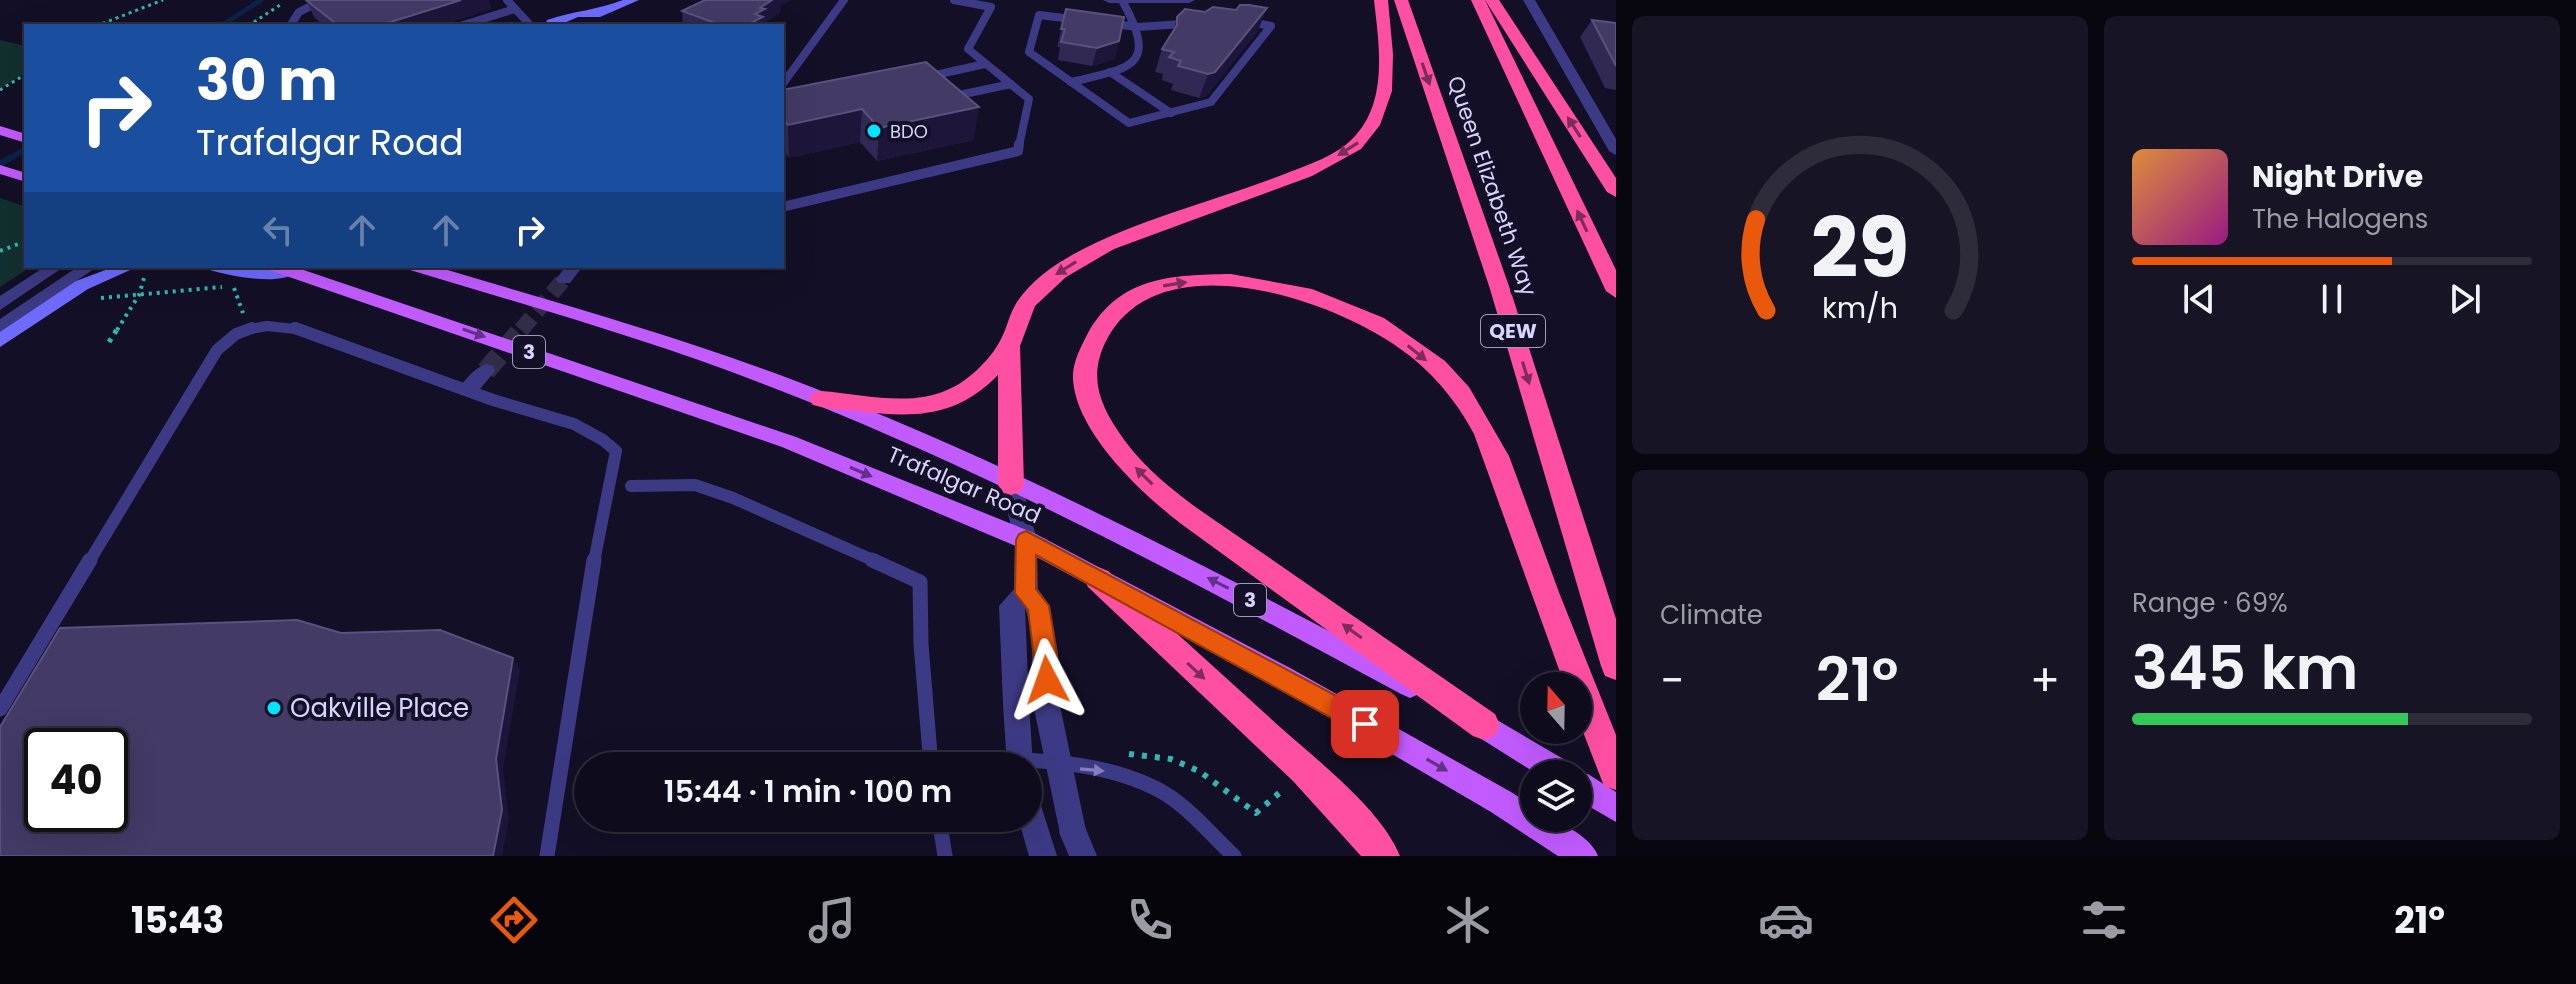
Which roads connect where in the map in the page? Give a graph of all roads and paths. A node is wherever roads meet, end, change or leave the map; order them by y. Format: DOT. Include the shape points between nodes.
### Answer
graph roads {
  1 [pos="163,0"];
  2 [pos="288,0"];
  3 [pos="323,0"];
  4 [pos="507,0"];
  5 [pos="632,0"];
  6 [pos="844,0"];
  7 [pos="954,0"];
  8 [pos="1109,0"];
  9 [pos="1189,0"];
  10 [pos="1381,0"];
  11 [pos="1401,0"];
  12 [pos="1478,0"];
  13 [pos="1492,0"];
  14 [pos="1529,0"];
  15 [pos="1123,2"];
  16 [pos="515,9"];
  17 [pos="596,15"];
  18 [pos="101,24"];
  19 [pos="251,24"];
  20 [pos="291,24"];
  21 [pos="466,24"];
  22 [pos="529,24"];
  23 [pos="551,24"];
  24 [pos="587,24"];
  25 [pos="1138,27"];
  26 [pos="985,64"];
  27 [pos="1110,72"];
  28 [pos="24,75"];
  29 [pos="784,82"];
  30 [pos="1071,82"];
  31 [pos="1011,84"];
  32 [pos="930,89"];
  33 [pos="0,90"];
  34 [pos="942,99"];
  35 [pos="1171,113"];
  36 [pos="1616,151"];
  37 [pos="0,169"];
  38 [pos="24,177"];
  39 [pos="1616,192"];
  40 [pos="784,207"];
  41 [pos="24,242"];
  42 [pos="0,251"];
  43 [pos="54,268"];
  44 [pos="87,268"];
  45 [pos="138,268"];
  46 [pos="223,268"];
  47 [pos="282,268"];
  48 [pos="422,268"];
  49 [pos="1616,291"];
  50 [pos="0,304"];
  51 [pos="0,328"];
  52 [pos="0,341"];
  53 [pos="109,342"];
  54 [pos="1009,347"];
  55 [pos="486,371"];
  56 [pos="468,390"];
  57 [pos="821,399"];
  58 [pos="1011,485"];
  59 [pos="631,486"];
  60 [pos="1026,540"];
  61 [pos="1098,579"];
  62 [pos="1026,593"];
  63 [pos="1616,666"];
  64 [pos="0,709"];
  65 [pos="1484,725"];
  66 [pos="930,752"];
  67 [pos="1019,752"];
  68 [pos="1540,760"];
  69 [pos="1042,765"];
  70 [pos="1199,771"];
  71 [pos="1616,774"];
  72 [pos="1292,782"];
  73 [pos="1592,793"];
  74 [pos="1616,808"];
  75 [pos="941,832"];
  76 [pos="1078,844"];
  77 [pos="547,856"];
  78 [pos="945,856"];
  79 [pos="1234,856"];
  80 [pos="1383,856"];
  81 [pos="1584,856"];
  1 -- 18 [label="path"];
  2 -- 19 [label="path"];
  3 -- 20 [label="lane" via="299,12"];
  4 -- 16 [label="lane"];
  5 -- 17 [label="main road"];
  6 -- 29 [label="lane"];
  7 -- 26 [label="lane" via="991,7 968,49"];
  8 -- 15 [label="street"];
  9 -- 15 [label="street"];
  10 -- 54 [label="highway, one-way" via="1388,58 1378,112 1361,140 1299,175 1083,258 1048,279 1026,305"];
  11 -- 63 [label="highway, Queen Elizabeth Way / QEW, one-way" via="1500,289"];
  49 -- 12 [label="highway, one-way"];
  39 -- 13 [label="highway, one-way"];
  14 -- 36 [label="street"];
  15 -- 25 [label="lane"];
  16 -- 21 [label="lane"];
  16 -- 22 [label="lane"];
  17 -- 23 [label="main road" via="577,14"];
  17 -- 24 [label="main road"];
  25 -- 27 [label="lane" via="1143,39 1140,53 1126,68"];
  25 -- 30 [label="lane" via="1039,15 1029,52"];
  25 -- 35 [label="lane" via="1241,20 1271,26 1211,102"];
  26 -- 31 [label="lane"];
  26 -- 32 [label="lane" via="919,78"];
  27 -- 30 [label="lane"];
  27 -- 35 [label="lane"];
  28 -- 33 [label="path"];
  30 -- 35 [label="lane" via="1129,123"];
  31 -- 34 [label="lane"];
  31 -- 40 [label="lane" via="1029,99 1018,151"];
  37 -- 38 [label="main road"];
  41 -- 42 [label="path"];
  43 -- 50 [label="street"];
  44 -- 51 [label="street"];
  45 -- 52 [label="main road" via="82,285"];
  45 -- 53 [label="path" via="139,295"];
  46 -- 47 [label="main road" via="244,274"];
  47 -- 60 [label="main road, Trafalgar Road / 3, one-way" via="774,437"];
  48 -- 57 [label="main road, Trafalgar Road / 3" via="691,352"];
  54 -- 57 [label="highway" via="961,395 935,404"];
  54 -- 58 [label="highway"];
  55 -- 56 [label="street"];
  56 -- 64 [label="lane" via="302,329 270,323 232,336 217,350"];
  56 -- 77 [label="lane" via="577,425 603,437 616,451"];
  57 -- 58 [label="main road, Trafalgar Road / 3"];
  58 -- 60 [label="street"];
  65 -- 58 [label="main road, Trafalgar Road / 3, one-way" via="1154,551"];
  59 -- 66 [label="lane" via="695,485 920,582"];
  60 -- 61 [label="main road, Trafalgar Road / 3"];
  60 -- 62 [label="street"];
  61 -- 80 [label="highway, one-way" via="1304,770"];
  61 -- 81 [label="main road, Trafalgar Road / 3, one-way" via="1283,677"];
  62 -- 67 [label="street, bridge" via="1011,606"];
  62 -- 76 [label="street, bridge" via="1038,606 1047,707"];
  65 -- 68 [label="main road, Trafalgar Road / 3"];
  65 -- 71 [label="highway, one-way" via="1166,498 1119,451 1084,379 1090,349 1125,300 1150,289 1225,279 1291,289 1390,332 1460,391 1487,433"];
  69 -- 79 [label="lane, one-way" via="1110,771 1156,788"];
  70 -- 72 [label="path" via="1256,813"];
  73 -- 74 [label="main road"];
  75 -- 78 [label="lane"];
}
